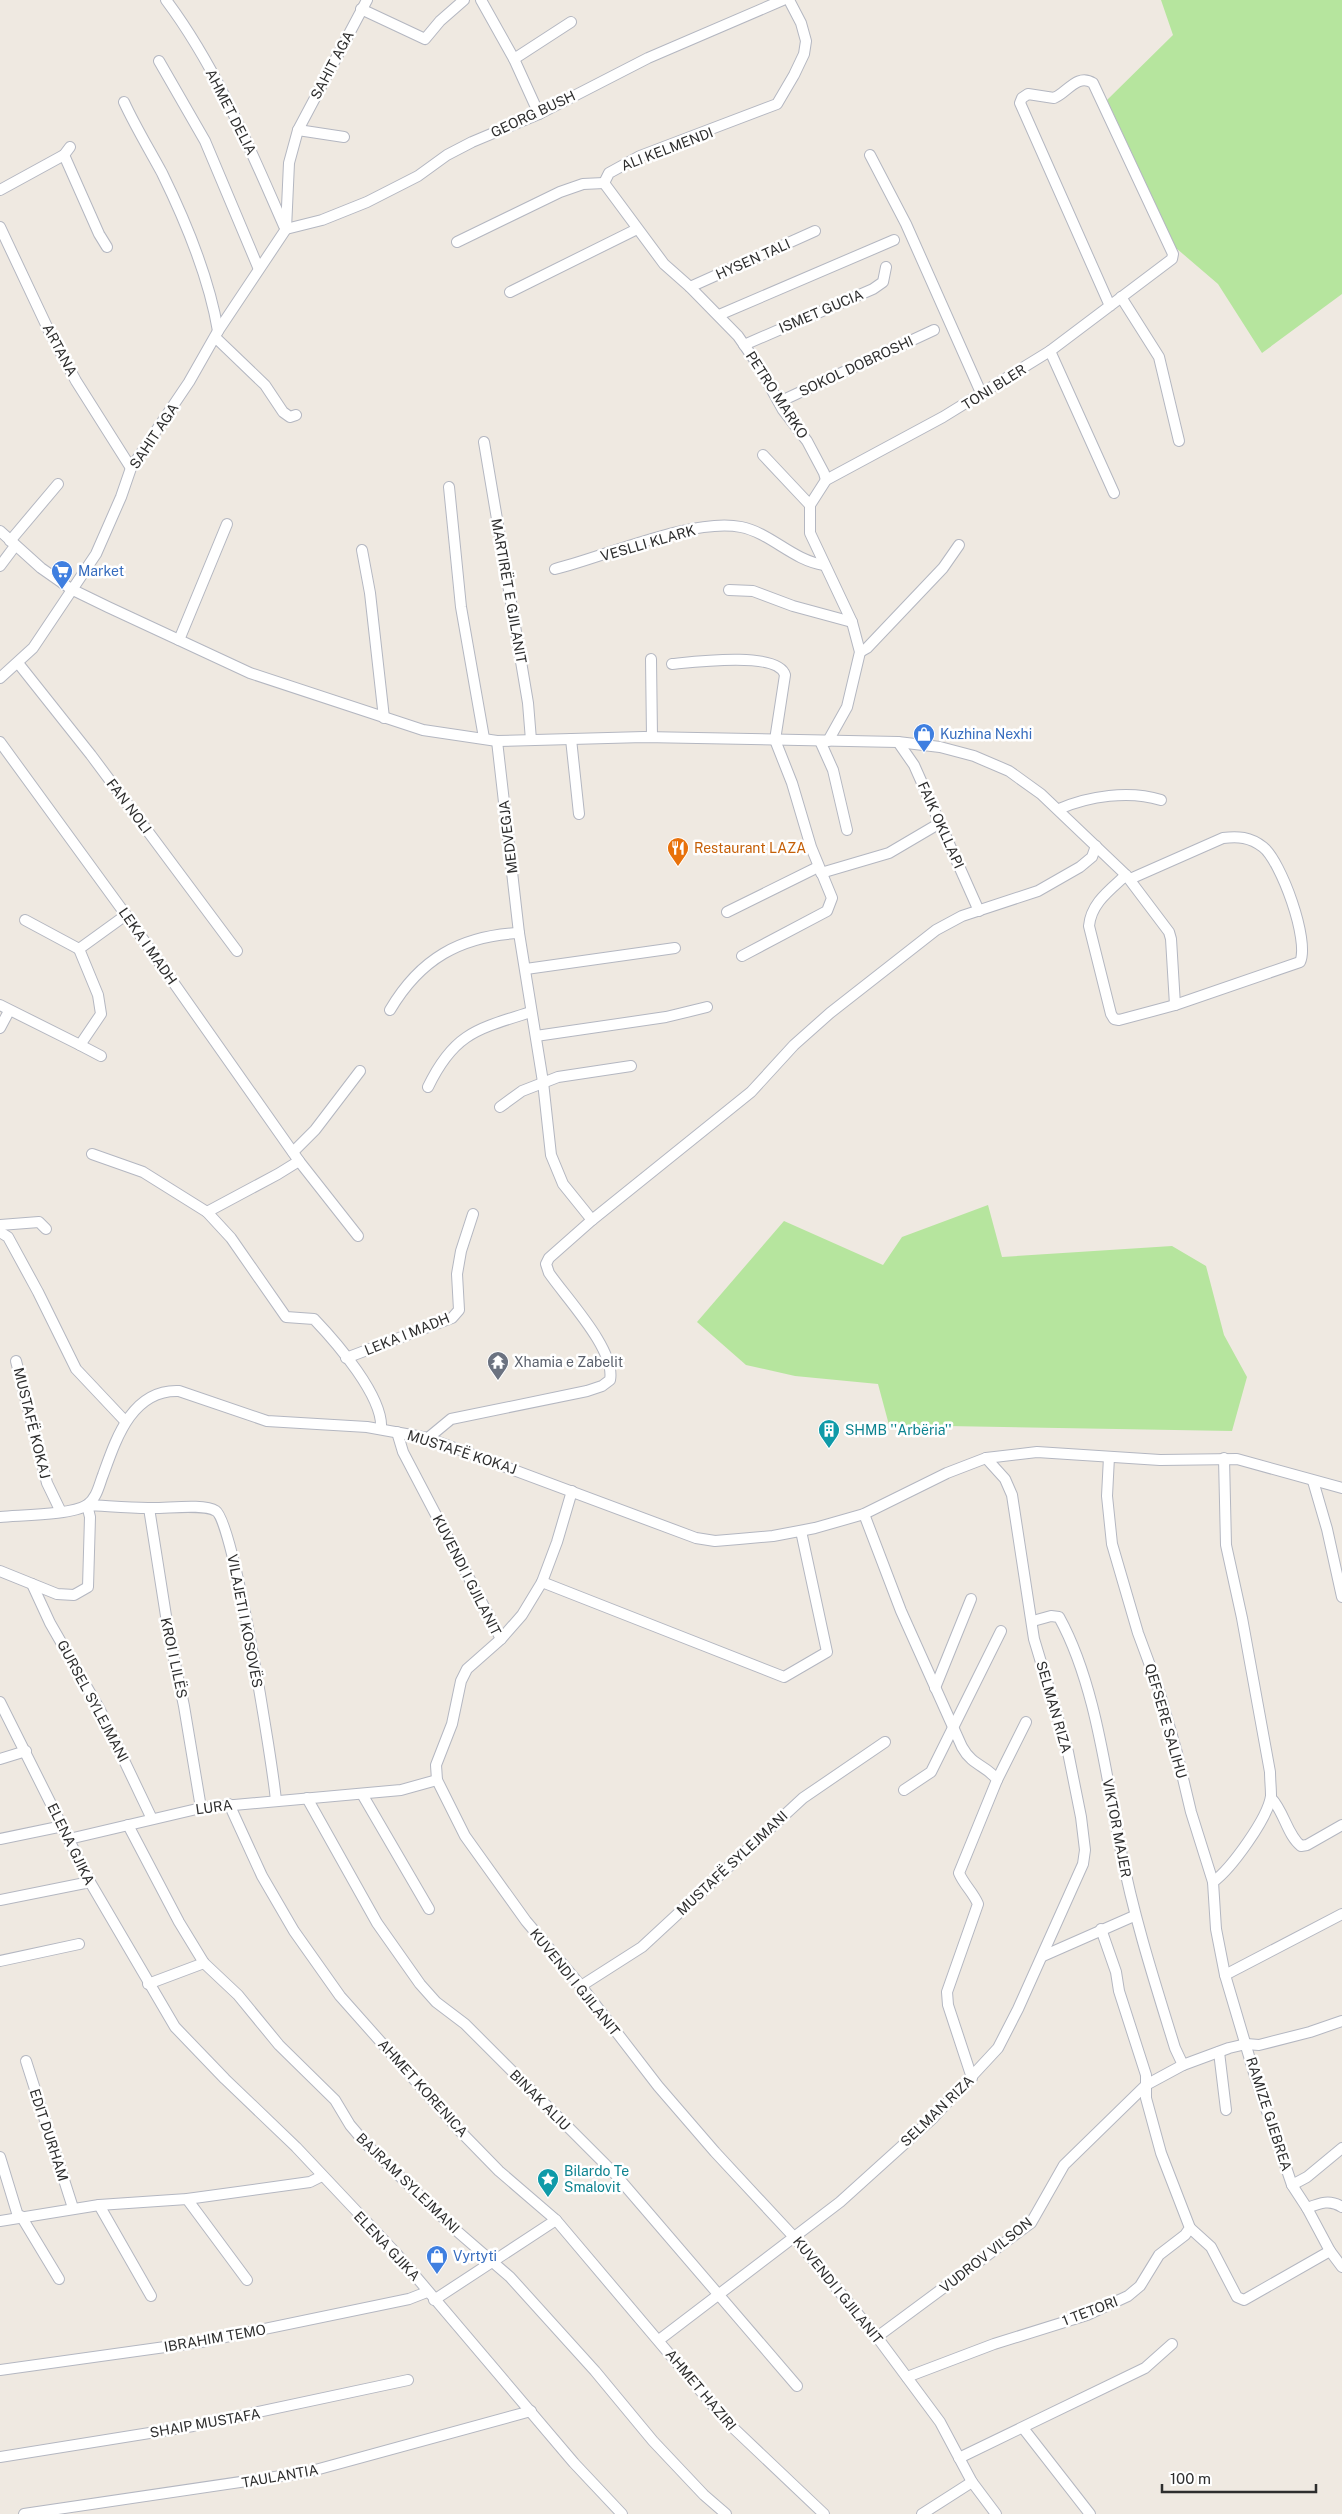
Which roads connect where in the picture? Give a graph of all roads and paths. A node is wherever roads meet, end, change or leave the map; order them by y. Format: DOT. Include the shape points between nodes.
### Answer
graph roads {
  1 [pos="166,0"];
  2 [pos="464,0"];
  3 [pos="481,0"];
  4 [pos="783,0"];
  5 [pos="789,0"];
  6 [pos="364,4"];
  7 [pos="570,22"];
  8 [pos="514,59"];
  9 [pos="159,61"];
  10 [pos="124,102"];
  11 [pos="539,114"];
  12 [pos="298,130"];
  13 [pos="344,136"];
  14 [pos="70,146"];
  15 [pos="64,155"];
  16 [pos="870,155"];
  17 [pos="604,183"];
  18 [pos="0,190"];
  19 [pos="0,227"];
  20 [pos="286,229"];
  21 [pos="637,229"];
  22 [pos="815,231"];
  23 [pos="894,240"];
  24 [pos="458,242"];
  25 [pos="107,247"];
  26 [pos="258,267"];
  27 [pos="886,267"];
  28 [pos="690,287"];
  29 [pos="510,292"];
  30 [pos="1121,297"];
  31 [pos="1110,306"];
  32 [pos="719,315"];
  33 [pos="934,330"];
  34 [pos="217,335"];
  35 [pos="744,345"];
  36 [pos="1050,351"];
  37 [pos="982,395"];
  38 [pos="779,402"];
  39 [pos="296,416"];
  40 [pos="1179,441"];
  41 [pos="484,442"];
  42 [pos="763,455"];
  43 [pos="130,468"];
  44 [pos="826,480"];
  45 [pos="58,484"];
  46 [pos="449,487"];
  47 [pos="1114,493"];
  48 [pos="810,506"];
  49 [pos="227,524"];
  50 [pos="0,532"];
  51 [pos="12,543"];
  52 [pos="959,546"];
  53 [pos="362,550"];
  54 [pos="824,565"];
  55 [pos="0,566"];
  56 [pos="555,569"];
  57 [pos="71,589"];
  58 [pos="730,590"];
  59 [pos="852,622"];
  60 [pos="179,640"];
  61 [pos="860,652"];
  62 [pos="651,659"];
  63 [pos="18,663"];
  64 [pos="672,664"];
  65 [pos="0,678"];
  66 [pos="384,718"];
  67 [pos="652,737"];
  68 [pos="484,738"];
  69 [pos="571,739"];
  70 [pos="531,740"];
  71 [pos="774,740"];
  72 [pos="497,741"];
  73 [pos="824,741"];
  74 [pos="0,742"];
  75 [pos="898,742"];
  76 [pos="1161,800"];
  77 [pos="1059,809"];
  78 [pos="579,814"];
  79 [pos="940,823"];
  80 [pos="847,830"];
  81 [pos="1096,846"];
  82 [pos="820,870"];
  83 [pos="1128,877"];
  84 [pos="978,910"];
  85 [pos="727,912"];
  86 [pos="126,915"];
  87 [pos="25,920"];
  88 [pos="519,932"];
  89 [pos="675,948"];
  90 [pos="80,949"];
  91 [pos="237,951"];
  92 [pos="742,956"];
  93 [pos="526,968"];
  94 [pos="1175,1005"];
  95 [pos="707,1007"];
  96 [pos="5,1008"];
  97 [pos="390,1010"];
  98 [pos="532,1012"];
  99 [pos="0,1028"];
  100 [pos="536,1036"];
  101 [pos="80,1045"];
  102 [pos="101,1056"];
  103 [pos="631,1066"];
  104 [pos="360,1070"];
  105 [pos="543,1082"];
  106 [pos="428,1087"];
  107 [pos="500,1107"];
  108 [pos="92,1154"];
  109 [pos="296,1156"];
  110 [pos="207,1212"];
  111 [pos="474,1214"];
  112 [pos="592,1220"];
  113 [pos="0,1225"];
  114 [pos="46,1228"];
  115 [pos="0,1232"];
  116 [pos="358,1236"];
  117 [pos="346,1358"];
  118 [pos="16,1361"];
  119 [pos="125,1421"];
  120 [pos="381,1429"];
  121 [pos="397,1432"];
  122 [pos="428,1438"];
  123 [pos="1109,1457"];
  124 [pos="986,1458"];
  125 [pos="1224,1458"];
  126 [pos="1313,1481"];
  127 [pos="1342,1488"];
  128 [pos="572,1491"];
  129 [pos="87,1505"];
  130 [pos="148,1508"];
  131 [pos="61,1512"];
  132 [pos="864,1514"];
  133 [pos="0,1517"];
  134 [pos="800,1531"];
  135 [pos="0,1571"];
  136 [pos="542,1582"];
  137 [pos="32,1584"];
  138 [pos="1342,1597"];
  139 [pos="972,1598"];
  140 [pos="1033,1620"];
  141 [pos="1001,1631"];
  142 [pos="501,1639"];
  143 [pos="935,1688"];
  144 [pos="0,1702"];
  145 [pos="1026,1722"];
  146 [pos="954,1727"];
  147 [pos="885,1742"];
  148 [pos="26,1751"];
  149 [pos="0,1759"];
  150 [pos="437,1780"];
  151 [pos="997,1780"];
  152 [pos="904,1790"];
  153 [pos="362,1794"];
  154 [pos="307,1798"];
  155 [pos="1271,1798"];
  156 [pos="276,1801"];
  157 [pos="229,1804"];
  158 [pos="201,1808"];
  159 [pos="152,1819"];
  160 [pos="128,1825"];
  161 [pos="1342,1825"];
  162 [pos="62,1826"];
  163 [pos="0,1839"];
  164 [pos="69,1839"];
  165 [pos="90,1882"];
  166 [pos="1213,1882"];
  167 [pos="0,1900"];
  168 [pos="429,1909"];
  169 [pos="1342,1914"];
  170 [pos="1134,1916"];
  171 [pos="1101,1929"];
  172 [pos="79,1944"];
  173 [pos="1043,1956"];
  174 [pos="0,1961"];
  175 [pos="204,1964"];
  176 [pos="1226,1975"];
  177 [pos="148,1984"];
  178 [pos="582,1986"];
  179 [pos="1342,2021"];
  180 [pos="1246,2044"];
  181 [pos="1219,2052"];
  182 [pos="26,2061"];
  183 [pos="1183,2065"];
  184 [pos="972,2078"];
  185 [pos="1146,2085"];
  186 [pos="1226,2110"];
  187 [pos="1342,2148"];
  188 [pos="0,2157"];
  189 [pos="322,2176"];
  190 [pos="1292,2185"];
  191 [pos="187,2199"];
  192 [pos="99,2205"];
  193 [pos="1342,2207"];
  194 [pos="73,2208"];
  195 [pos="1307,2208"];
  196 [pos="19,2216"];
  197 [pos="556,2220"];
  198 [pos="0,2221"];
  199 [pos="1190,2228"];
  200 [pos="794,2237"];
  201 [pos="1330,2251"];
  202 [pos="493,2262"];
  203 [pos="1342,2267"];
  204 [pos="59,2279"];
  205 [pos="247,2280"];
  206 [pos="719,2295"];
  207 [pos="151,2296"];
  208 [pos="431,2296"];
  209 [pos="877,2337"];
  210 [pos="659,2340"];
  211 [pos="1172,2344"];
  212 [pos="0,2370"];
  213 [pos="907,2377"];
  214 [pos="408,2380"];
  215 [pos="798,2386"];
  216 [pos="531,2411"];
  217 [pos="1023,2428"];
  218 [pos="0,2457"];
  219 [pos="959,2458"];
  220 [pos="972,2482"];
  221 [pos="24,2514"];
  222 [pos="620,2514"];
  223 [pos="726,2514"];
  224 [pos="824,2514"];
  225 [pos="922,2514"];
  226 [pos="996,2514"];
  227 [pos="1090,2514"];
  1 -- 20 [label="street, AHMET DELIA" via="214,76"];
  2 -- 6 [label="street" via="425,39"];
  3 -- 8 [label="street"];
  4 -- 11 [label="street, GEORG BUSH" via="648,58"];
  5 -- 17 [label="street, ALI KELMENDI" via="806,41 804,54 778,104 640,156 609,173"];
  6 -- 12 [label="street, SAHIT AGA"];
  7 -- 8 [label="street"];
  8 -- 11 [label="street"];
  9 -- 26 [label="street" via="208,149"];
  10 -- 34 [label="street" via="190,234 215,316"];
  11 -- 20 [label="street, GEORG BUSH" via="472,142 418,176 367,202 322,220"];
  12 -- 13 [label="street"];
  12 -- 20 [label="street, SAHIT AGA" via="289,163"];
  14 -- 15 [label="street"];
  15 -- 18 [label="street"];
  15 -- 25 [label="street"];
  16 -- 37 [label="street" via="906,224"];
  17 -- 21 [label="street, PETRO MARKO"];
  17 -- 24 [label="street" via="582,184 560,192"];
  19 -- 43 [label="street, ARTANA" via="49,331"];
  20 -- 26 [label="street, SAHIT AGA"];
  21 -- 28 [label="street, PETRO MARKO" via="664,264"];
  21 -- 29 [label="street"];
  22 -- 28 [label="street, HYSEN TALI"];
  23 -- 32 [label="street"];
  26 -- 34 [label="street, SAHIT AGA"];
  27 -- 35 [label="street, ISMET GUCIA" via="883,282 874,289"];
  28 -- 32 [label="street, PETRO MARKO"];
  30 -- 31 [label="street, TONI BLER"];
  30 -- 31 [label="street, TONI BLER" via="1172,259 1168,241 1093,83 1083,80 1050,98 1028,94 1020,103"];
  30 -- 40 [label="street" via="1159,357"];
  31 -- 36 [label="street, TONI BLER"];
  32 -- 35 [label="street, PETRO MARKO"];
  33 -- 38 [label="street, SOKOL DOBROSHI"];
  34 -- 39 [label="street" via="266,385 283,412 290,417"];
  34 -- 43 [label="street, SAHIT AGA" via="190,382"];
  35 -- 38 [label="street, PETRO MARKO"];
  36 -- 37 [label="street, TONI BLER"];
  36 -- 47 [label="street"];
  37 -- 44 [label="street, TONI BLER"];
  38 -- 44 [label="street, PETRO MARKO" via="807,441"];
  41 -- 70 [label="street, MARTIRËT E GJILANIT" via="528,703"];
  42 -- 48 [label="street"];
  43 -- 57 [label="street, SAHIT AGA" via="96,554"];
  44 -- 48 [label="street, TONI BLER"];
  45 -- 51 [label="street"];
  46 -- 68 [label="street" via="461,607"];
  48 -- 54 [label="street" via="810,533"];
  49 -- 60 [label="street"];
  50 -- 51 [label="street"];
  51 -- 55 [label="street"];
  51 -- 57 [label="street"];
  52 -- 61 [label="street" via="931,581"];
  53 -- 66 [label="street"];
  54 -- 56 [label="street, VESLLI KLARK" via="789,552 763,535 742,527 724,525 674,534"];
  54 -- 59 [label="street"];
  57 -- 60 [label="street"];
  57 -- 63 [label="street, SAHIT AGA" via="33,648"];
  58 -- 59 [label="street" via="753,591"];
  59 -- 61 [label="street"];
  60 -- 66 [label="street" via="250,673"];
  61 -- 73 [label="street" via="847,707"];
  62 -- 67 [label="street"];
  63 -- 65 [label="street, SAHIT AGA"];
  63 -- 91 [label="street, FAN NOLI"];
  64 -- 71 [label="street" via="715,660 765,662 784,670 785,681"];
  66 -- 68 [label="street" via="423,730"];
  67 -- 69 [label="street"];
  67 -- 71 [label="street"];
  68 -- 72 [label="street"];
  69 -- 70 [label="street"];
  69 -- 78 [label="street"];
  70 -- 72 [label="street"];
  71 -- 73 [label="street"];
  71 -- 82 [label="street" via="792,783"];
  72 -- 88 [label="street, MEDVEGJA"];
  73 -- 75 [label="street"];
  73 -- 80 [label="street"];
  74 -- 86 [label="street, LEKA I MADH"];
  75 -- 77 [label="street" via="940,747 974,756 1009,771"];
  75 -- 79 [label="street, FAIK OKLLAPI" via="914,765"];
  76 -- 77 [label="street" via="1141,796 1098,797"];
  77 -- 81 [label="street"];
  79 -- 82 [label="street" via="889,853"];
  79 -- 84 [label="street, FAIK OKLLAPI"];
  81 -- 83 [label="street"];
  81 -- 84 [label="street" via="1092,857 1062,878 1038,891"];
  82 -- 85 [label="street"];
  82 -- 92 [label="street" via="832,898 827,911"];
  83 -- 94 [label="street" via="1169,932"];
  83 -- 94 [label="street" via="1095,905 1090,915 1089,926 1111,1014 1119,1020"];
  83 -- 94 [label="street" via="1223,838 1249,838 1264,848 1275,862 1300,925 1303,957 1300,962"];
  84 -- 112 [label="street" via="936,930 830,1013 794,1045 751,1092"];
  86 -- 90 [label="street"];
  86 -- 109 [label="street, LEKA I MADH"];
  87 -- 90 [label="street"];
  88 -- 93 [label="street, MEDVEGJA"];
  88 -- 97 [label="street" via="496,934 440,954 418,972"];
  89 -- 93 [label="street"];
  90 -- 101 [label="street" via="98,996 101,1014"];
  93 -- 98 [label="street, MEDVEGJA"];
  95 -- 100 [label="street" via="666,1017"];
  96 -- 99 [label="street"];
  96 -- 101 [label="street"];
  98 -- 100 [label="street, MEDVEGJA"];
  98 -- 106 [label="street" via="479,1030 458,1042 439,1064"];
  100 -- 105 [label="street, MEDVEGJA"];
  101 -- 102 [label="street"];
  103 -- 105 [label="street"];
  104 -- 109 [label="street"];
  105 -- 107 [label="street" via="522,1091"];
  105 -- 112 [label="street, MEDVEGJA" via="552,1156 563,1184"];
  108 -- 110 [label="street, LEKA I MADH" via="143,1172"];
  109 -- 110 [label="street" via="278,1174"];
  109 -- 116 [label="street, LEKA I MADH"];
  110 -- 117 [label="street, LEKA I MADH" via="231,1238 286,1318 314,1319"];
  111 -- 117 [label="street, LEKA I MADH" via="457,1274 459,1310 452,1318"];
  112 -- 122 [label="street" via="546,1264 549,1273 606,1352 612,1371 610,1380 587,1391 451,1420"];
  113 -- 114 [label="street" via="39,1222"];
  115 -- 119 [label="street" via="12,1244 76,1369"];
  117 -- 120 [label="street, LEKA I MADH" via="378,1405"];
  118 -- 131 [label="street, MUSTAFË KOKAJ" via="47,1483"];
  119 -- 120 [label="street, MUSTAFË KOKAJ" via="148,1399 172,1390 267,1421"];
  119 -- 129 [label="street, MUSTAFË KOKAJ" via="96,1496"];
  120 -- 121 [label="street, MUSTAFË KOKAJ"];
  121 -- 122 [label="street, MUSTAFË KOKAJ"];
  121 -- 142 [label="street, KUVENDI I GJILANIT" via="403,1452"];
  122 -- 128 [label="street, MUSTAFË KOKAJ"];
  123 -- 124 [label="street" via="1037,1452"];
  123 -- 125 [label="street" via="1160,1460"];
  123 -- 166 [label="street, QEFSERE SALIHU" via="1107,1496 1112,1544 1138,1633 1158,1687"];
  124 -- 132 [label="street" via="946,1473"];
  124 -- 140 [label="street, SELMAN RIZA" via="1005,1480 1012,1495"];
  125 -- 126 [label="street"];
  125 -- 155 [label="street" via="1226,1545 1270,1772"];
  126 -- 127 [label="street"];
  126 -- 138 [label="street"];
  128 -- 134 [label="street, MUSTAFË KOKAJ" via="696,1538 715,1541"];
  128 -- 136 [label="street"];
  129 -- 130 [label="street"];
  129 -- 131 [label="street"];
  129 -- 137 [label="street" via="90,1517 88,1587 74,1595 57,1594"];
  130 -- 156 [label="street, VILAJETI I KOSOVËS" via="202,1508 216,1511 222,1517 241,1586 271,1754"];
  130 -- 158 [label="street, KROI I LILËS"];
  131 -- 133 [label="street"];
  132 -- 134 [label="street, MUSTAFË KOKAJ"];
  132 -- 143 [label="street" via="900,1611"];
  134 -- 136 [label="street" via="827,1652 784,1677"];
  135 -- 137 [label="street"];
  136 -- 142 [label="street"];
  137 -- 159 [label="street, GURSEL SYLEJMANI" via="50,1623 100,1710"];
  139 -- 143 [label="street"];
  140 -- 170 [label="street, VIKTOR MAJER" via="1051,1616 1059,1618 1081,1672 1095,1720"];
  140 -- 173 [label="street, SELMAN RIZA" via="1040,1661 1068,1752 1085,1850 1083,1864"];
  141 -- 146 [label="street"];
  142 -- 150 [label="street, KUVENDI I GJILANIT" via="467,1670 462,1681 452,1724 436,1765"];
  143 -- 146 [label="street"];
  144 -- 148 [label="street, ELENA GJIKA"];
  145 -- 151 [label="street"];
  146 -- 151 [label="street" via="969,1759 993,1773"];
  146 -- 152 [label="street" via="931,1772"];
  147 -- 178 [label="street, MUSTAFË SYLEJMANI" via="803,1798 642,1947"];
  148 -- 149 [label="street"];
  148 -- 162 [label="street, ELENA GJIKA"];
  150 -- 153 [label="street, LURA" via="400,1790"];
  150 -- 178 [label="street, KUVENDI I GJILANIT" via="465,1836 488,1870 526,1921"];
  151 -- 184 [label="street" via="959,1873 978,1904 947,1992 948,2005"];
  153 -- 154 [label="street, LURA"];
  153 -- 168 [label="street"];
  154 -- 156 [label="street, LURA"];
  154 -- 206 [label="street, BINAK ALIU" via="377,1923 420,1984 436,2002 465,2024 615,2174"];
  155 -- 161 [label="street" via="1301,1846"];
  155 -- 166 [label="street" via="1242,1851"];
  156 -- 157 [label="street, LURA"];
  157 -- 158 [label="street, LURA"];
  157 -- 197 [label="street, AHMET KORENICA" via="262,1876 294,1930 340,1996 459,2130"];
  158 -- 159 [label="street, LURA"];
  159 -- 160 [label="street, LURA"];
  160 -- 164 [label="street, LURA"];
  160 -- 175 [label="street, BAJRAM SYLEJMANI"];
  162 -- 163 [label="street"];
  162 -- 164 [label="street, ELENA GJIKA"];
  164 -- 165 [label="street, ELENA GJIKA"];
  165 -- 167 [label="street"];
  165 -- 177 [label="street, ELENA GJIKA"];
  166 -- 176 [label="street, RAMIZE GJEBREA" via="1216,1929"];
  169 -- 176 [label="street"];
  170 -- 171 [label="street"];
  170 -- 183 [label="street, VIKTOR MAJER"];
  171 -- 173 [label="street"];
  171 -- 185 [label="street" via="1137,2043"];
  172 -- 174 [label="street"];
  173 -- 184 [label="street, SELMAN RIZA" via="998,2048"];
  175 -- 177 [label="street"];
  175 -- 202 [label="street, BAJRAM SYLEJMANI" via="238,1995 279,2045 335,2100 366,2145"];
  176 -- 180 [label="street, RAMIZE GJEBREA"];
  177 -- 189 [label="street, ELENA GJIKA" via="175,2028"];
  178 -- 200 [label="street, KUVENDI I GJILANIT" via="658,2086"];
  179 -- 180 [label="street, RAMIZE GJEBREA" via="1259,2045"];
  180 -- 181 [label="street, VUDROV VILSON"];
  180 -- 190 [label="street, RAMIZE GJEBREA"];
  181 -- 183 [label="street, VUDROV VILSON"];
  181 -- 186 [label="street"];
  182 -- 194 [label="street, EDIT DURHAM"];
  183 -- 185 [label="street, VUDROV VILSON"];
  184 -- 200 [label="street, SELMAN RIZA" via="933,2118 846,2196"];
  185 -- 199 [label="street" via="1146,2098 1161,2154"];
  185 -- 209 [label="street, VUDROV VILSON" via="1064,2165 1031,2223"];
  187 -- 190 [label="street, RAMIZE GJEBREA"];
  188 -- 196 [label="street"];
  189 -- 191 [label="street" via="310,2182"];
  189 -- 208 [label="street, ELENA GJIKA" via="395,2252"];
  190 -- 195 [label="street, RAMIZE GJEBREA"];
  191 -- 192 [label="street"];
  191 -- 205 [label="street"];
  192 -- 194 [label="street"];
  192 -- 207 [label="street"];
  193 -- 195 [label="street" via="1334,2202"];
  194 -- 196 [label="street"];
  195 -- 201 [label="street, RAMIZE GJEBREA"];
  196 -- 198 [label="street"];
  196 -- 204 [label="street"];
  197 -- 202 [label="street, IBRAHIM TEMO"];
  197 -- 210 [label="street, AHMET KORENICA"];
  199 -- 201 [label="street" via="1211,2248 1237,2297 1244,2300"];
  199 -- 213 [label="street, 1 TETORI" via="1159,2255 1140,2286 1128,2296 1087,2315 994,2344"];
  200 -- 206 [label="street, AHMET HAZIRI"];
  200 -- 209 [label="street, KUVENDI I GJILANIT"];
  201 -- 203 [label="street, RAMIZE GJEBREA"];
  202 -- 208 [label="street, IBRAHIM TEMO"];
  202 -- 223 [label="street, BAJRAM SYLEJMANI" via="565,2337 653,2442"];
  206 -- 210 [label="street, AHMET HAZIRI"];
  206 -- 215 [label="street, BINAK ALIU"];
  208 -- 212 [label="street, IBRAHIM TEMO" via="201,2342"];
  208 -- 216 [label="street, ELENA GJIKA"];
  209 -- 213 [label="street, KUVENDI I GJILANIT"];
  210 -- 224 [label="street, AHMET HAZIRI" via="726,2421"];
  211 -- 217 [label="street" via="1145,2368"];
  213 -- 219 [label="street, KUVENDI I GJILANIT" via="940,2422"];
  214 -- 218 [label="street, SHAIP MUSTAFA" via="202,2424"];
  216 -- 221 [label="street, TAULANTIA" via="308,2472"];
  216 -- 222 [label="street, ELENA GJIKA"];
  217 -- 219 [label="street"];
  217 -- 227 [label="street"];
  219 -- 220 [label="street, KUVENDI I GJILANIT"];
  220 -- 225 [label="street"];
  220 -- 226 [label="street, KUVENDI I GJILANIT"];
}
